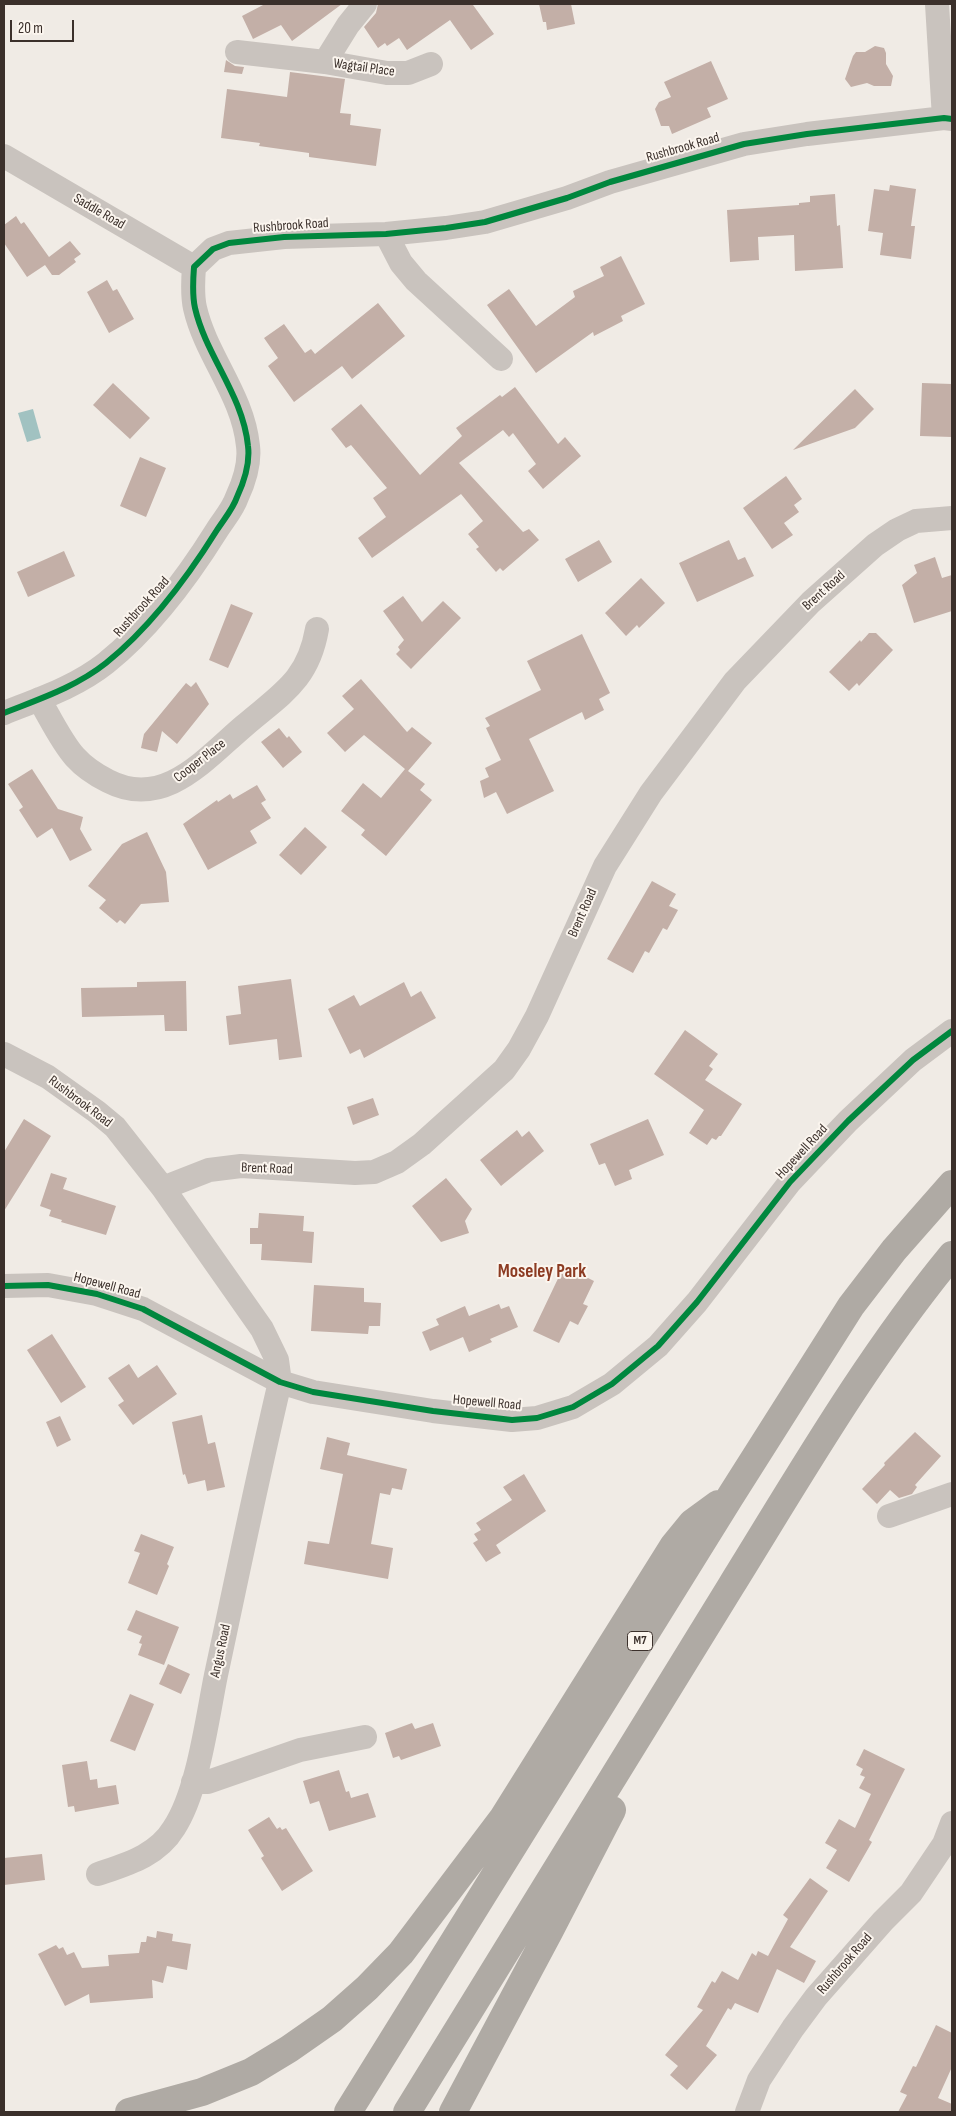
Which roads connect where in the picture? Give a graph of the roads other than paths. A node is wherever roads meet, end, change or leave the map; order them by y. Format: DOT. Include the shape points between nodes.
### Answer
graph roads {
  1 [pos="365,4"];
  2 [pos="937,4"];
  3 [pos="237,52"];
  4 [pos="325,62"];
  5 [pos="431,64"];
  6 [pos="948,118"];
  7 [pos="4,156"];
  8 [pos="386,234"];
  9 [pos="194,267"];
  10 [pos="501,359"];
  11 [pos="952,518"];
  12 [pos="317,629"];
  13 [pos="39,699"];
  14 [pos="4,713"];
  15 [pos="952,1031"];
  16 [pos="4,1054"];
  17 [pos="952,1184"];
  18 [pos="163,1188"];
  19 [pos="952,1255"];
  20 [pos="4,1286"];
  21 [pos="280,1382"];
  22 [pos="952,1494"];
  23 [pos="730,1497"];
  24 [pos="889,1516"];
  25 [pos="706,1626"];
  26 [pos="365,1737"];
  27 [pos="193,1782"];
  28 [pos="952,1823"];
  29 [pos="98,1874"];
  30 [pos="129,2112"];
  31 [pos="348,2112"];
  32 [pos="407,2112"];
  33 [pos="452,2112"];
  34 [pos="747,2112"];
  1 -- 4 [label="street, Wagtail Place" via="348,24"];
  2 -- 6 [label="street"];
  3 -- 4 [label="street, Wagtail Place"];
  4 -- 5 [label="street, Wagtail Place" via="387,73 408,73"];
  6 -- 8 [label="street, Rushbrook Road" via="744,144 610,182 511,215 446,228"];
  7 -- 9 [label="street, Saddle Road"];
  8 -- 9 [label="street, Rushbrook Road" via="284,237 230,244 213,249"];
  8 -- 10 [label="street" via="416,281"];
  9 -- 13 [label="street, Rushbrook Road" via="195,308 242,417 248,447 246,471 237,498 173,593 137,634 106,663 78,682"];
  11 -- 18 [label="street, Brent Road" via="916,521 875,545 810,602 735,681 651,793 604,866 519,1049 504,1070 422,1144 397,1162 374,1172 241,1166 209,1170"];
  12 -- 13 [label="street, Cooper Place" via="314,649 306,667 292,685 194,769 165,787 144,791 126,789 93,773 74,757"];
  13 -- 14 [label="street, Rushbrook Road"];
  15 -- 21 [label="street, Hopewell Road" via="913,1060 790,1182 697,1302 658,1346 612,1384 573,1407 537,1418 512,1420 313,1392"];
  16 -- 18 [label="street, Rushbrook Road" via="48,1077 115,1127"];
  17 -- 23 [label="highway, M7" via="894,1250 851,1306"];
  18 -- 21 [label="street" via="262,1329 277,1360"];
  19 -- 25 [label="highway" via="919,1295 867,1369"];
  20 -- 21 [label="street, Hopewell Road" via="48,1285 97,1294 143,1308"];
  21 -- 27 [label="street, Angus Road"];
  22 -- 24 [label="street"];
  23 -- 30 [label="highway" via="692,1523 674,1545 503,1818 401,1953 367,1988 332,2019 251,2072 202,2092"];
  23 -- 31 [label="highway, M7"];
  25 -- 32 [label="highway"];
  25 -- 33 [label="highway" via="549,1932"];
  26 -- 27 [label="street" via="300,1750 208,1782"];
  27 -- 29 [label="street, Angus Road" via="183,1812 160,1846 139,1860"];
  28 -- 34 [label="street, Rushbrook Road" via="944,1844 911,1893 816,1997 793,2028 759,2080"];
}
